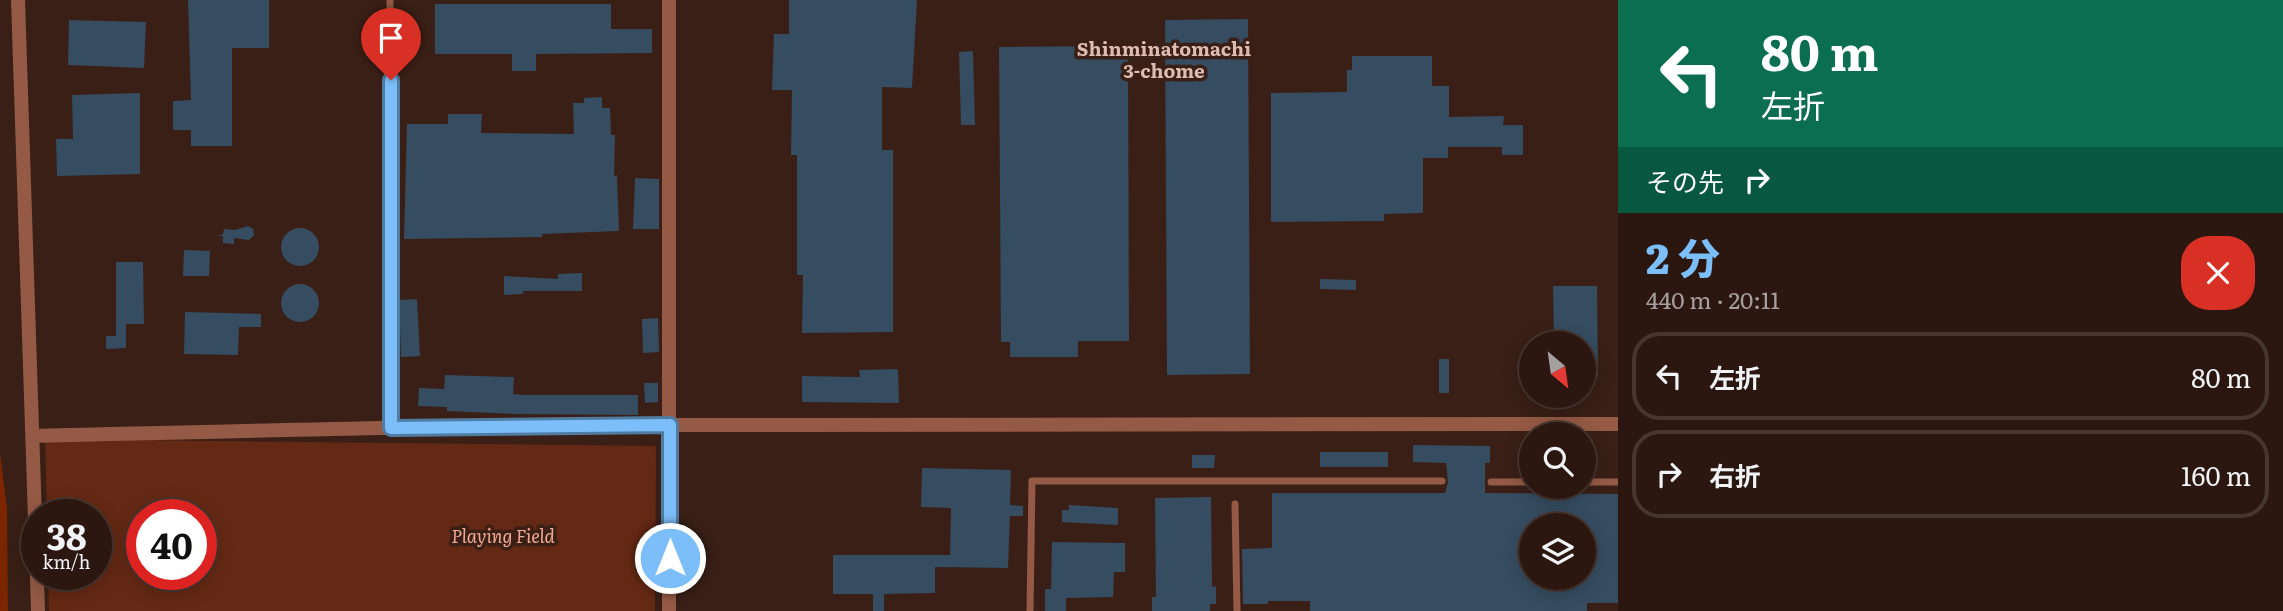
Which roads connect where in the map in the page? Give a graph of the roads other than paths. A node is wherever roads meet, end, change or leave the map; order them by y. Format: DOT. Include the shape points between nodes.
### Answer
graph roads {
  1 [pos="18,0"];
  2 [pos="390,0"];
  3 [pos="669,0"];
  4 [pos="1618,424"];
  5 [pos="670,425"];
  6 [pos="391,428"];
  7 [pos="33,436"];
  8 [pos="1442,481"];
  9 [pos="1491,482"];
  10 [pos="1519,482"];
  11 [pos="1596,482"];
  12 [pos="1618,482"];
  13 [pos="1235,504"];
  14 [pos="38,611"];
  15 [pos="669,611"];
  16 [pos="1030,611"];
  17 [pos="1237,611"];
  1 -- 7 [label="street"];
  2 -- 6 [label="lane"];
  3 -- 5 [label="street"];
  4 -- 5 [label="street"];
  5 -- 6 [label="street"];
  5 -- 15 [label="street"];
  6 -- 7 [label="street"];
  7 -- 14 [label="street"];
  8 -- 16 [label="lane" via="1032,481"];
  9 -- 10 [label="lane"];
  11 -- 12 [label="lane"];
  13 -- 17 [label="lane"];
}
